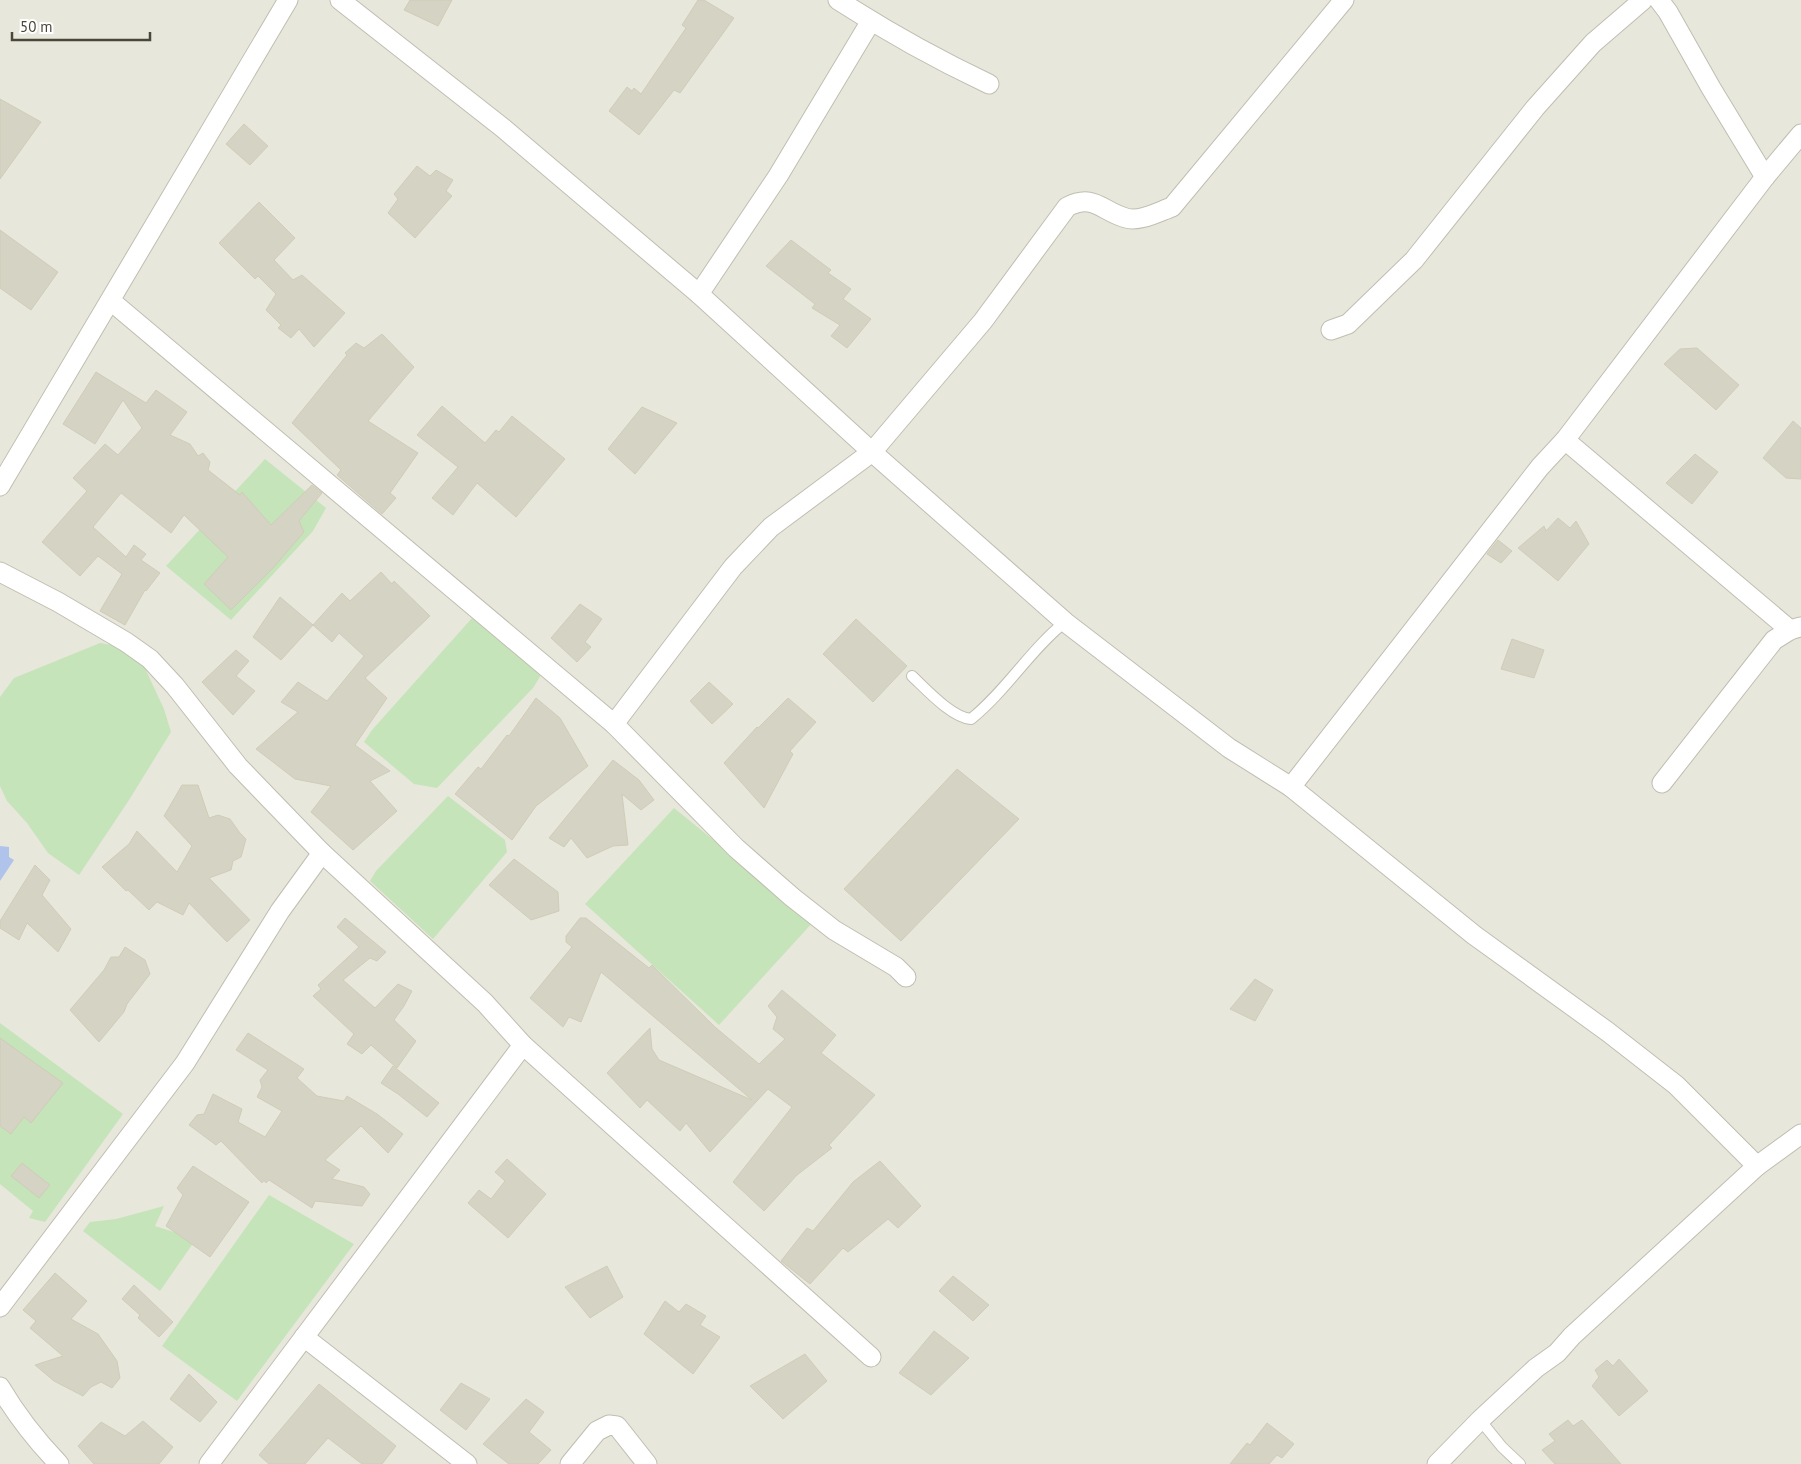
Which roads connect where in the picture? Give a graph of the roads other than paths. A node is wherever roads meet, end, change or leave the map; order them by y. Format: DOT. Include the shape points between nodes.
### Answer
graph roads {
  1 [pos="288,0"];
  2 [pos="340,0"];
  3 [pos="838,0"];
  4 [pos="1344,0"];
  5 [pos="1643,0"];
  6 [pos="1658,0"];
  7 [pos="871,21"];
  8 [pos="989,84"];
  9 [pos="1801,134"];
  10 [pos="1765,177"];
  11 [pos="699,294"];
  12 [pos="111,300"];
  13 [pos="1331,330"];
  14 [pos="1565,440"];
  15 [pos="872,452"];
  16 [pos="0,486"];
  17 [pos="0,572"];
  18 [pos="1065,622"];
  19 [pos="1795,628"];
  20 [pos="912,676"];
  21 [pos="614,724"];
  22 [pos="1662,783"];
  23 [pos="1292,787"];
  24 [pos="322,852"];
  25 [pos="906,977"];
  26 [pos="523,1045"];
  27 [pos="1801,1134"];
  28 [pos="1757,1166"];
  29 [pos="0,1307"];
  30 [pos="304,1337"];
  31 [pos="871,1357"];
  32 [pos="0,1387"];
  33 [pos="1480,1420"];
  34 [pos="59,1464"];
  35 [pos="209,1464"];
  36 [pos="467,1464"];
  37 [pos="570,1464"];
  38 [pos="647,1464"];
  39 [pos="1436,1464"];
  40 [pos="1520,1464"];
  1 -- 12 [label="street"];
  2 -- 11 [label="street" via="503,128"];
  3 -- 7 [label="street"];
  4 -- 15 [label="street" via="1172,208 1146,217 1127,218 1092,202 1078,201 1067,207 983,321"];
  5 -- 13 [label="street" via="1593,43 1414,260 1348,324"];
  6 -- 10 [label="street"];
  7 -- 8 [label="street" via="941,62"];
  7 -- 11 [label="street" via="778,176"];
  9 -- 10 [label="street"];
  10 -- 14 [label="street"];
  11 -- 15 [label="street"];
  12 -- 16 [label="street"];
  12 -- 21 [label="street"];
  14 -- 19 [label="street"];
  14 -- 23 [label="street" via="1540,467"];
  15 -- 18 [label="street"];
  15 -- 21 [label="street" via="771,527 746,552"];
  17 -- 24 [label="street" via="58,602 150,659 238,766"];
  18 -- 20 [label="lane" via="971,719 950,709"];
  18 -- 23 [label="street" via="1229,748"];
  19 -- 22 [label="street" via="1774,640"];
  21 -- 25 [label="street" via="736,848 792,898 834,930 896,967"];
  23 -- 28 [label="street" via="1474,935 1676,1085"];
  24 -- 26 [label="street" via="485,1003"];
  24 -- 29 [label="street" via="280,911 185,1063"];
  26 -- 30 [label="street"];
  26 -- 31 [label="street"];
  27 -- 28 [label="street"];
  28 -- 33 [label="street" via="1557,1353"];
  30 -- 35 [label="street"];
  30 -- 36 [label="street"];
  32 -- 34 [label="street" via="14,1411"];
  33 -- 39 [label="street"];
  33 -- 40 [label="lane"];
  37 -- 38 [label="street" via="597,1430 609,1425 617,1426"];
}
